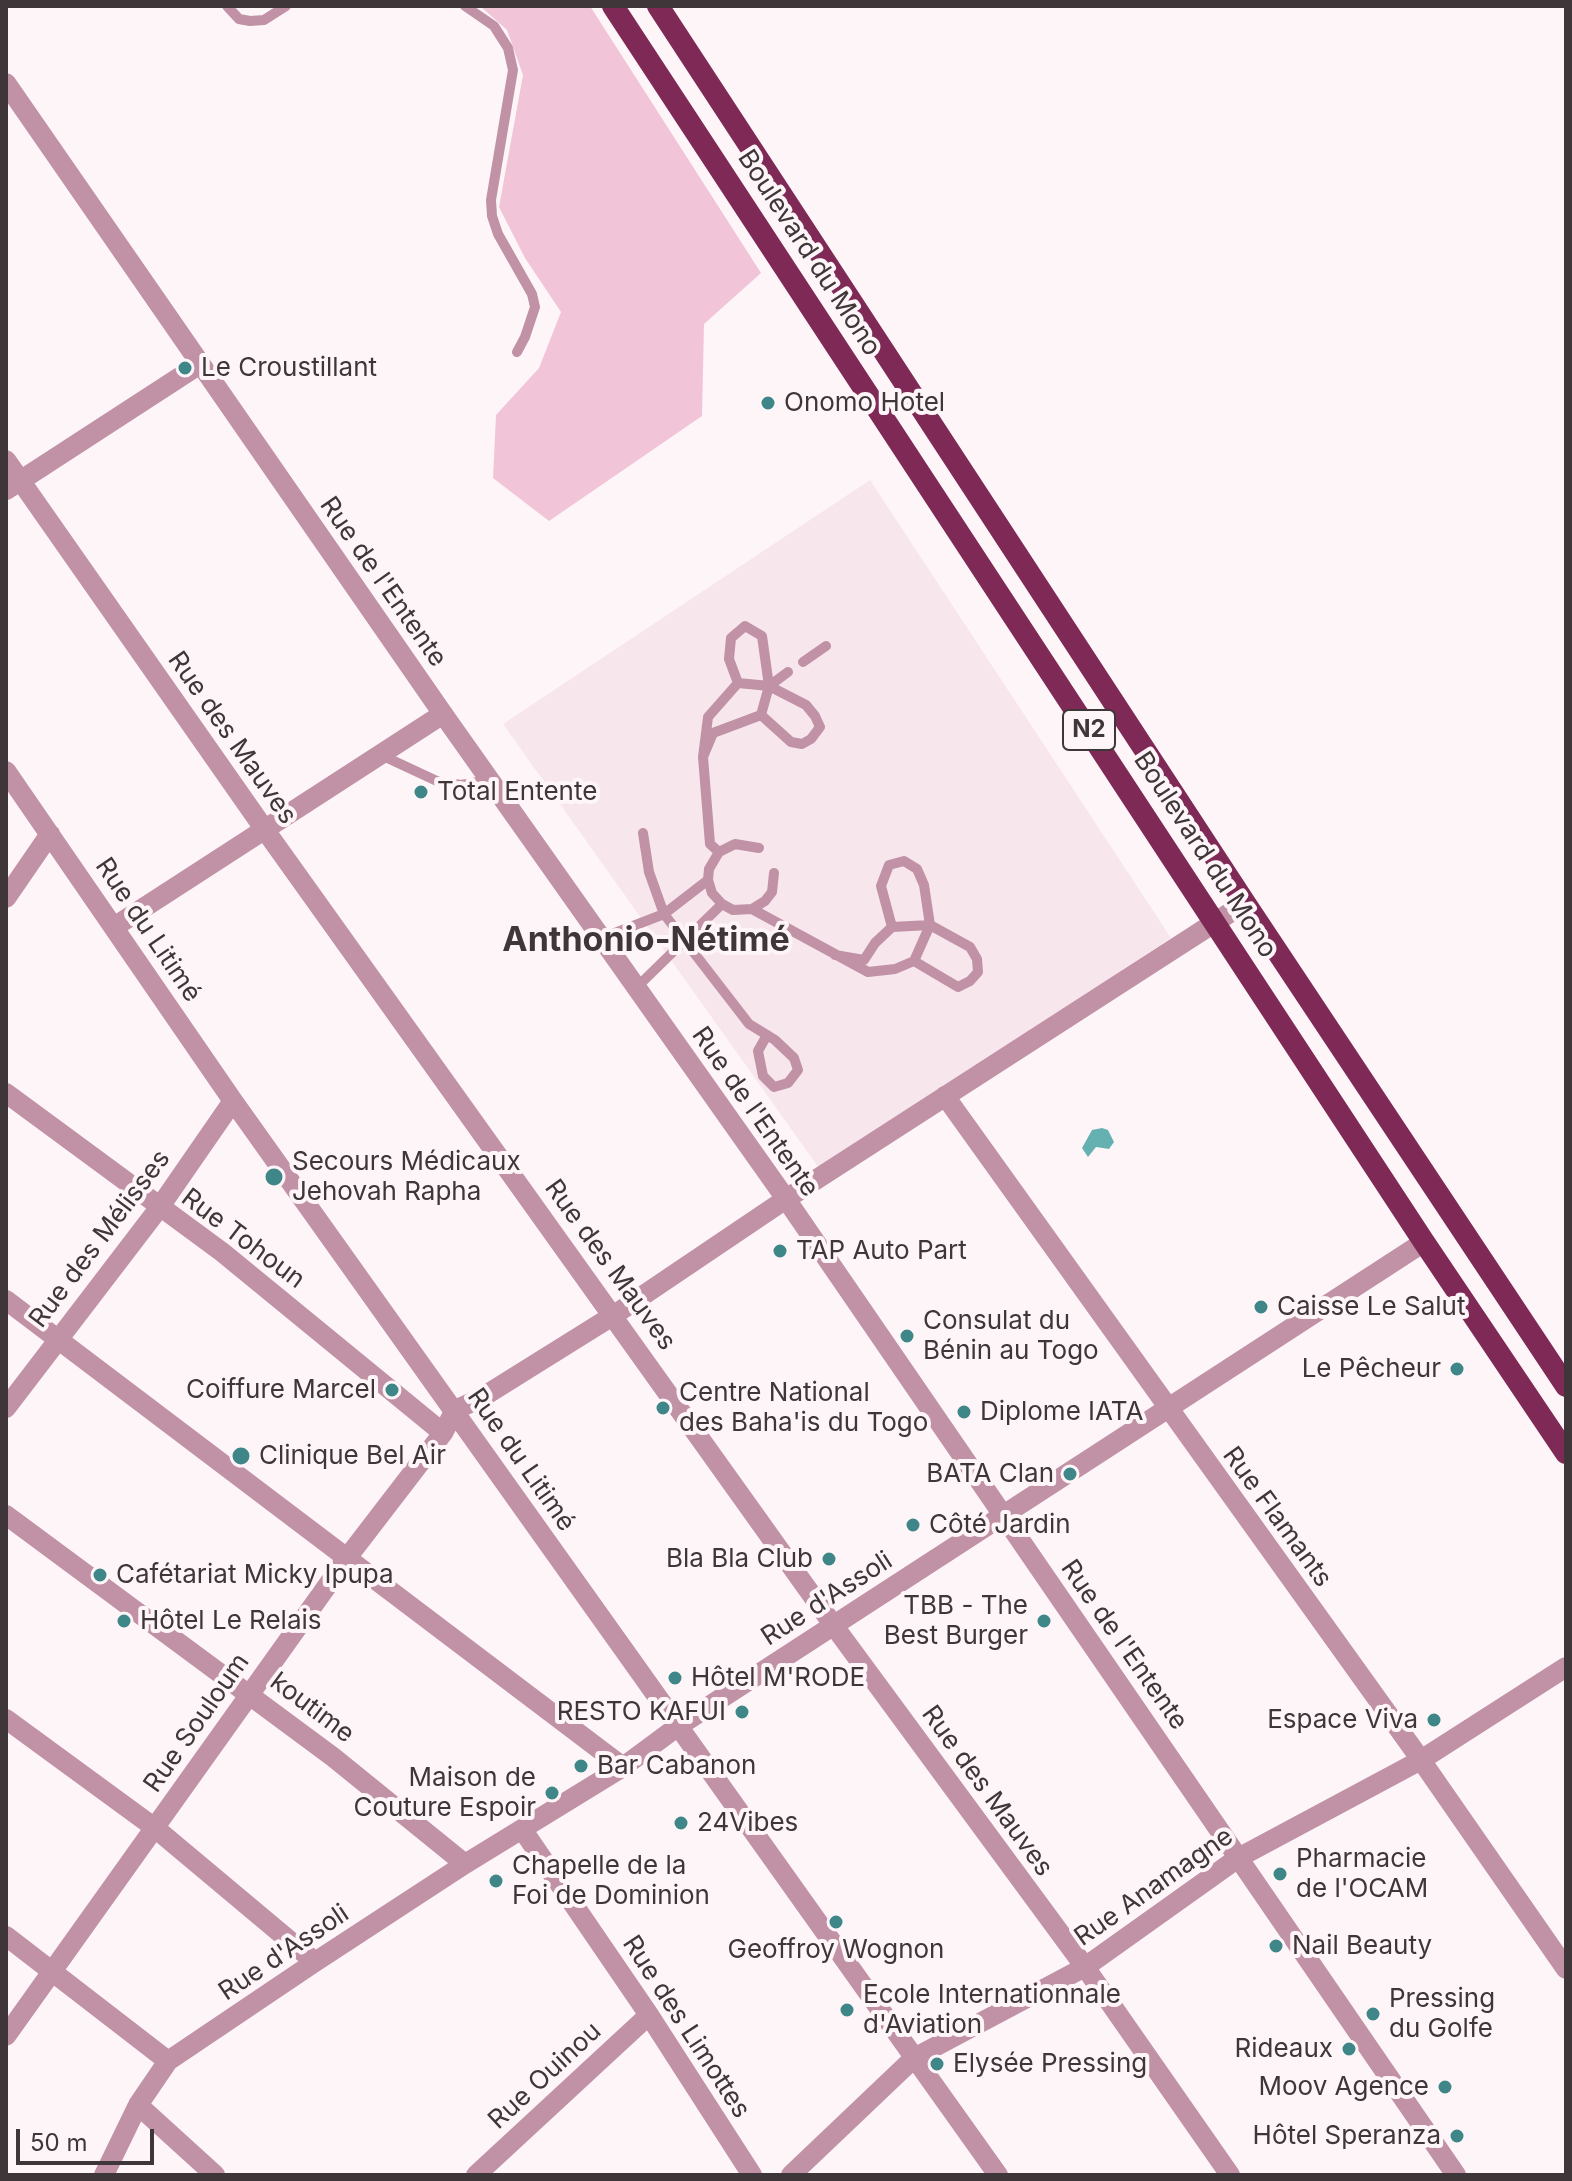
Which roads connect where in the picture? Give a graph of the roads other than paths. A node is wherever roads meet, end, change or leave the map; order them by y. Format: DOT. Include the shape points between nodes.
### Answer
graph roads {
  1 [pos="227,6"];
  2 [pos="286,6"];
  3 [pos="465,6"];
  4 [pos="613,6"];
  5 [pos="658,6"];
  6 [pos="6,83"];
  7 [pos="517,352"];
  8 [pos="200,364"];
  9 [pos="6,460"];
  10 [pos="13,485"];
  11 [pos="826,646"];
  12 [pos="803,662"];
  13 [pos="788,672"];
  14 [pos="738,683"];
  15 [pos="769,686"];
  16 [pos="443,714"];
  17 [pos="761,715"];
  18 [pos="379,754"];
  19 [pos="703,757"];
  20 [pos="6,771"];
  21 [pos="490,780"];
  22 [pos="265,830"];
  23 [pos="643,833"];
  24 [pos="50,834"];
  25 [pos="759,848"];
  26 [pos="719,852"];
  27 [pos="774,873"];
  28 [pos="708,880"];
  29 [pos="7,894"];
  30 [pos="1245,903"];
  31 [pos="722,904"];
  32 [pos="752,909"];
  33 [pos="664,914"];
  34 [pos="1216,923"];
  35 [pos="930,925"];
  36 [pos="114,927"];
  37 [pos="892,927"];
  38 [pos="602,938"];
  39 [pos="685,939"];
  40 [pos="835,955"];
  41 [pos="914,961"];
  42 [pos="636,988"];
  43 [pos="767,1035"];
  44 [pos="6,1093"];
  45 [pos="945,1096"];
  46 [pos="233,1101"];
  47 [pos="786,1199"];
  48 [pos="159,1208"];
  49 [pos="1424,1242"];
  50 [pos="6,1300"];
  51 [pos="614,1315"];
  52 [pos="58,1338"];
  53 [pos="1566,1386"];
  54 [pos="6,1408"];
  55 [pos="1167,1408"];
  56 [pos="455,1410"];
  57 [pos="443,1433"];
  58 [pos="1566,1453"];
  59 [pos="6,1515"];
  60 [pos="1003,1516"];
  61 [pos="347,1558"];
  62 [pos="834,1626"];
  63 [pos="1566,1667"];
  64 [pos="250,1694"];
  65 [pos="6,1719"];
  66 [pos="677,1727"];
  67 [pos="1421,1760"];
  68 [pos="623,1767"];
  69 [pos="155,1828"];
  70 [pos="522,1829"];
  71 [pos="1238,1858"];
  72 [pos="465,1864"];
  73 [pos="6,1936"];
  74 [pos="315,1962"];
  75 [pos="1085,1967"];
  76 [pos="1566,1969"];
  77 [pos="53,1972"];
  78 [pos="649,2015"];
  79 [pos="6,2036"];
  80 [pos="914,2058"];
  81 [pos="168,2061"];
  82 [pos="138,2105"];
  83 [pos="104,2175"];
  84 [pos="215,2175"];
  85 [pos="476,2175"];
  86 [pos="752,2175"];
  87 [pos="791,2175"];
  88 [pos="998,2175"];
  89 [pos="1230,2175"];
  90 [pos="1456,2175"];
  1 -- 2 [label="lane" via="239,19 250,21 264,20"];
  3 -- 7 [label="lane" via="494,26 508,48 513,70 491,200 498,234 535,307"];
  4 -- 34 [label="highway, Boulevard du Mono / N2"];
  5 -- 30 [label="highway, Boulevard du Mono / N2"];
  6 -- 8 [label="street, Rue de l'Entente"];
  8 -- 10 [label="street"];
  8 -- 16 [label="street, Rue de l'Entente"];
  9 -- 10 [label="street, Rue des Mauves"];
  10 -- 22 [label="street, Rue des Mauves"];
  11 -- 12 [label="lane"];
  13 -- 15 [label="lane"];
  14 -- 15 [label="lane"];
  14 -- 15 [label="lane" via="729,659 731,638 745,626 762,636"];
  14 -- 19 [label="lane" via="708,717"];
  15 -- 17 [label="lane"];
  15 -- 17 [label="lane" via="806,705 820,727 802,744 791,742"];
  16 -- 18 [label="street"];
  16 -- 21 [label="street, Rue de l'Entente"];
  17 -- 19 [label="lane" via="713,733"];
  18 -- 21 [label="lane" via="439,782"];
  18 -- 22 [label="street"];
  19 -- 26 [label="lane" via="710,844"];
  20 -- 24 [label="street, Rue du Litimé"];
  21 -- 38 [label="street, Rue de l'Entente"];
  22 -- 36 [label="street"];
  22 -- 51 [label="street, Rue des Mauves"];
  23 -- 33 [label="lane"];
  24 -- 29 [label="street"];
  24 -- 36 [label="street, Rue du Litimé"];
  25 -- 26 [label="lane" via="735,844"];
  26 -- 28 [label="lane"];
  27 -- 32 [label="lane" via="772,892"];
  28 -- 31 [label="lane"];
  28 -- 33 [label="lane"];
  30 -- 34 [label="street"];
  30 -- 53 [label="highway, Boulevard du Mono / N2"];
  31 -- 32 [label="lane" via="733,910"];
  31 -- 39 [label="lane"];
  32 -- 40 [label="lane"];
  33 -- 38 [label="lane"];
  33 -- 39 [label="lane"];
  34 -- 45 [label="street"];
  34 -- 49 [label="highway, Boulevard du Mono / N2"];
  35 -- 37 [label="lane"];
  35 -- 37 [label="lane" via="924,885 917,869 904,861 889,865 881,886"];
  35 -- 41 [label="lane"];
  35 -- 41 [label="lane" via="970,947 978,972 958,987"];
  36 -- 46 [label="street, Rue du Litimé"];
  37 -- 40 [label="lane" via="864,960"];
  38 -- 42 [label="street, Rue de l'Entente"];
  39 -- 42 [label="lane"];
  39 -- 43 [label="lane" via="749,1024"];
  40 -- 41 [label="lane" via="868,972"];
  42 -- 47 [label="street, Rue de l'Entente"];
  43 -- 43 [label="lane" via="758,1051 763,1076 774,1087 788,1083 798,1070 794,1058"];
  44 -- 48 [label="street, Rue Tohoun"];
  45 -- 47 [label="street"];
  45 -- 55 [label="street, Rue Flamants"];
  46 -- 48 [label="street, Rue des Mélisses"];
  46 -- 56 [label="street, Rue du Litimé"];
  47 -- 51 [label="street"];
  47 -- 60 [label="street, Rue de l'Entente"];
  48 -- 52 [label="street, Rue des Mélisses"];
  48 -- 57 [label="street, Rue Tohoun" via="222,1252"];
  49 -- 55 [label="street, Rue d'Assoli"];
  49 -- 58 [label="highway, Boulevard du Mono / N2"];
  50 -- 52 [label="street"];
  51 -- 56 [label="street"];
  51 -- 62 [label="street, Rue des Mauves"];
  52 -- 54 [label="street, Rue des Mélisses"];
  52 -- 61 [label="street"];
  55 -- 60 [label="street, Rue d'Assoli"];
  55 -- 67 [label="street, Rue Flamants"];
  56 -- 57 [label="street, Rue Souloum"];
  56 -- 66 [label="street, Rue du Litimé"];
  57 -- 61 [label="street, Rue Souloum"];
  59 -- 64 [label="street, koutime"];
  60 -- 62 [label="street, Rue d'Assoli"];
  60 -- 71 [label="street, Rue de l'Entente"];
  61 -- 64 [label="street, Rue Souloum"];
  61 -- 68 [label="street"];
  62 -- 66 [label="street, Rue d'Assoli"];
  62 -- 75 [label="street, Rue des Mauves"];
  63 -- 67 [label="street, Rue Anamagne"];
  64 -- 69 [label="street, Rue Souloum"];
  64 -- 72 [label="street, koutime"];
  65 -- 69 [label="street"];
  66 -- 68 [label="street, Rue d'Assoli"];
  66 -- 80 [label="street, Rue du Litimé"];
  67 -- 71 [label="street, Rue Anamagne"];
  67 -- 76 [label="street, Rue Flamants"];
  68 -- 70 [label="street, Rue d'Assoli"];
  69 -- 74 [label="street"];
  69 -- 77 [label="street, Rue Souloum"];
  70 -- 72 [label="street, Rue d'Assoli"];
  70 -- 78 [label="street, Rue des Limottes"];
  71 -- 75 [label="street, Rue Anamagne"];
  71 -- 90 [label="street, Rue de l'Entente"];
  72 -- 74 [label="street, Rue d'Assoli"];
  73 -- 77 [label="street"];
  74 -- 81 [label="street, Rue d'Assoli"];
  75 -- 80 [label="street, Rue Anamagne"];
  75 -- 89 [label="street, Rue des Mauves"];
  77 -- 79 [label="street, Rue Souloum"];
  77 -- 81 [label="street"];
  78 -- 85 [label="street, Rue Ouinou"];
  78 -- 86 [label="street, Rue des Limottes"];
  80 -- 87 [label="street, Rue Anamagne"];
  80 -- 88 [label="street, Rue du Litimé"];
  81 -- 82 [label="street, Rue d'Assoli"];
  82 -- 83 [label="street, Rue d'Assoli"];
  82 -- 84 [label="street"];
}
